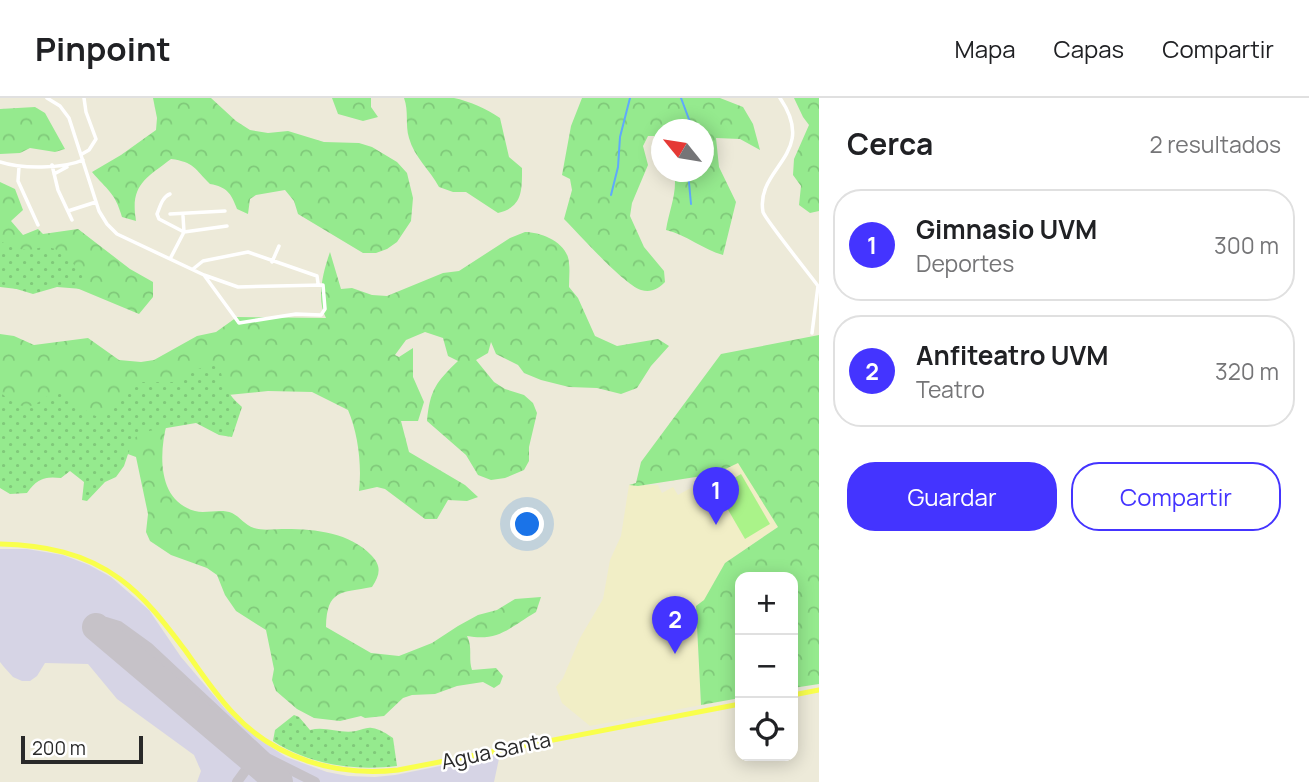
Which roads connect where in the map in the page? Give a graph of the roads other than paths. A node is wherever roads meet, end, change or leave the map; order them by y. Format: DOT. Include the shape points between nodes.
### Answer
graph roads {
  1 [pos="47,98"];
  2 [pos="84,98"];
  3 [pos="779,98"];
  4 [pos="82,157"];
  5 [pos="0,162"];
  6 [pos="52,165"];
  7 [pos="70,166"];
  8 [pos="19,167"];
  9 [pos="54,174"];
  10 [pos="170,194"];
  11 [pos="97,202"];
  12 [pos="68,211"];
  13 [pos="225,211"];
  14 [pos="170,214"];
  15 [pos="183,215"];
  16 [pos="72,220"];
  17 [pos="38,225"];
  18 [pos="227,226"];
  19 [pos="184,232"];
  20 [pos="279,246"];
  21 [pos="170,259"];
  22 [pos="272,261"];
  23 [pos="192,269"];
  24 [pos="204,275"];
  25 [pos="318,283"];
  26 [pos="812,332"];
  27 [pos="0,544"];
  28 [pos="819,690"];
  29 [pos="798,694"];
  30 [pos="735,705"];
  1 -- 4 [label="street" via="66,114"];
  2 -- 4 [label="street" via="96,139"];
  3 -- 26 [label="street" via="795,116 798,141 788,162 764,191 763,214 818,286"];
  4 -- 7 [label="street"];
  4 -- 11 [label="street"];
  5 -- 8 [label="street"];
  6 -- 7 [label="street"];
  6 -- 8 [label="street"];
  6 -- 9 [label="street"];
  7 -- 9 [label="street"];
  8 -- 17 [label="street" via="18,181"];
  9 -- 12 [label="street"];
  10 -- 19 [label="street" via="157,214"];
  11 -- 12 [label="street"];
  11 -- 21 [label="street" via="101,216 114,231"];
  12 -- 16 [label="street"];
  13 -- 15 [label="street"];
  14 -- 15 [label="street"];
  15 -- 19 [label="street"];
  18 -- 19 [label="street"];
  19 -- 21 [label="street"];
  20 -- 22 [label="street"];
  21 -- 23 [label="street"];
  22 -- 23 [label="street" via="248,252 203,261"];
  22 -- 25 [label="street" via="317,276"];
  23 -- 24 [label="street"];
  24 -- 25 [label="street" via="238,287"];
  24 -- 25 [label="street" via="239,323 324,313 323,285"];
  27 -- 30 [label="main road, Agua Santa" via="60,551 120,579 150,607 240,720 283,750 328,767 398,770"];
  28 -- 29 [label="main road"];
}
